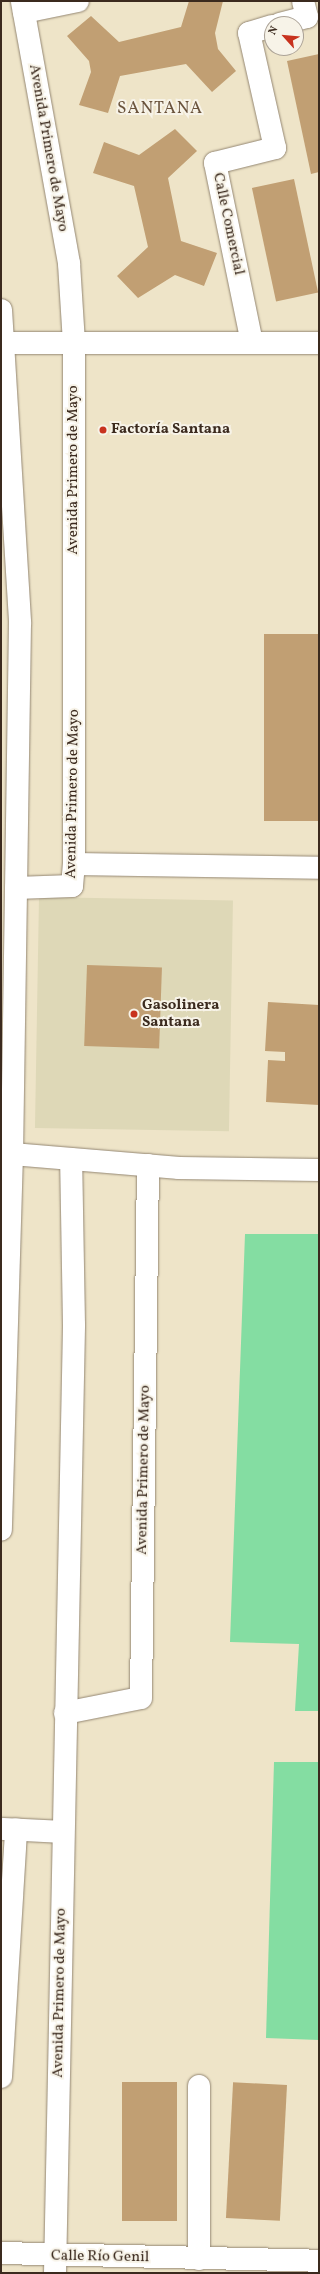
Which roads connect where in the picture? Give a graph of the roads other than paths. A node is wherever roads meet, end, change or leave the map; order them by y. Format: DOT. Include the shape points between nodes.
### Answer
graph roads {
  1 [pos="78,1"];
  2 [pos="303,1"];
  3 [pos="23,7"];
  4 [pos="304,18"];
  5 [pos="264,28"];
  6 [pos="1,310"];
  7 [pos="4,343"];
  8 [pos="74,343"];
  9 [pos="252,343"];
  10 [pos="319,343"];
  11 [pos="74,864"];
  12 [pos="319,868"];
  13 [pos="16,888"];
  14 [pos="12,1154"];
  15 [pos="72,1159"];
  16 [pos="148,1165"];
  17 [pos="319,1170"];
  18 [pos="1,1530"];
  19 [pos="65,1713"];
  20 [pos="9,1829"];
  21 [pos="63,1832"];
  22 [pos="1,2077"];
  23 [pos="199,2086"];
  24 [pos="1,2253"];
  25 [pos="199,2259"];
  26 [pos="319,2261"];
  27 [pos="55,2265"];
  28 [pos="234,2266"];
  1 -- 3 [label="street"];
  2 -- 4 [label="street" via="306,17"];
  3 -- 8 [label="street, Avenida Primero de Mayo" via="69,263"];
  5 -- 9 [label="street, Calle Comercial" via="249,33 275,148 215,163"];
  6 -- 7 [label="street"];
  7 -- 8 [label="street"];
  7 -- 13 [label="street" via="20,623"];
  8 -- 9 [label="street"];
  8 -- 11 [label="street, Avenida Primero de Mayo"];
  9 -- 10 [label="street"];
  11 -- 12 [label="street"];
  11 -- 13 [label="street, Avenida Primero de Mayo" via="72,886"];
  13 -- 14 [label="street"];
  14 -- 15 [label="street"];
  14 -- 18 [label="street"];
  15 -- 16 [label="street"];
  15 -- 19 [label="street, Avenida Primero de Mayo" via="74,1325"];
  16 -- 17 [label="street"];
  16 -- 19 [label="street, Avenida Primero de Mayo" via="141,1698"];
  19 -- 21 [label="street, Avenida Primero de Mayo"];
  20 -- 21 [label="street"];
  20 -- 22 [label="street"];
  21 -- 27 [label="street, Avenida Primero de Mayo"];
  23 -- 25 [label="street"];
  24 -- 27 [label="street, Calle Río Genil"];
  25 -- 27 [label="street, Calle Río Genil"];
  25 -- 28 [label="street, Calle Río Genil"];
  26 -- 28 [label="street, Calle Río Genil"];
}
